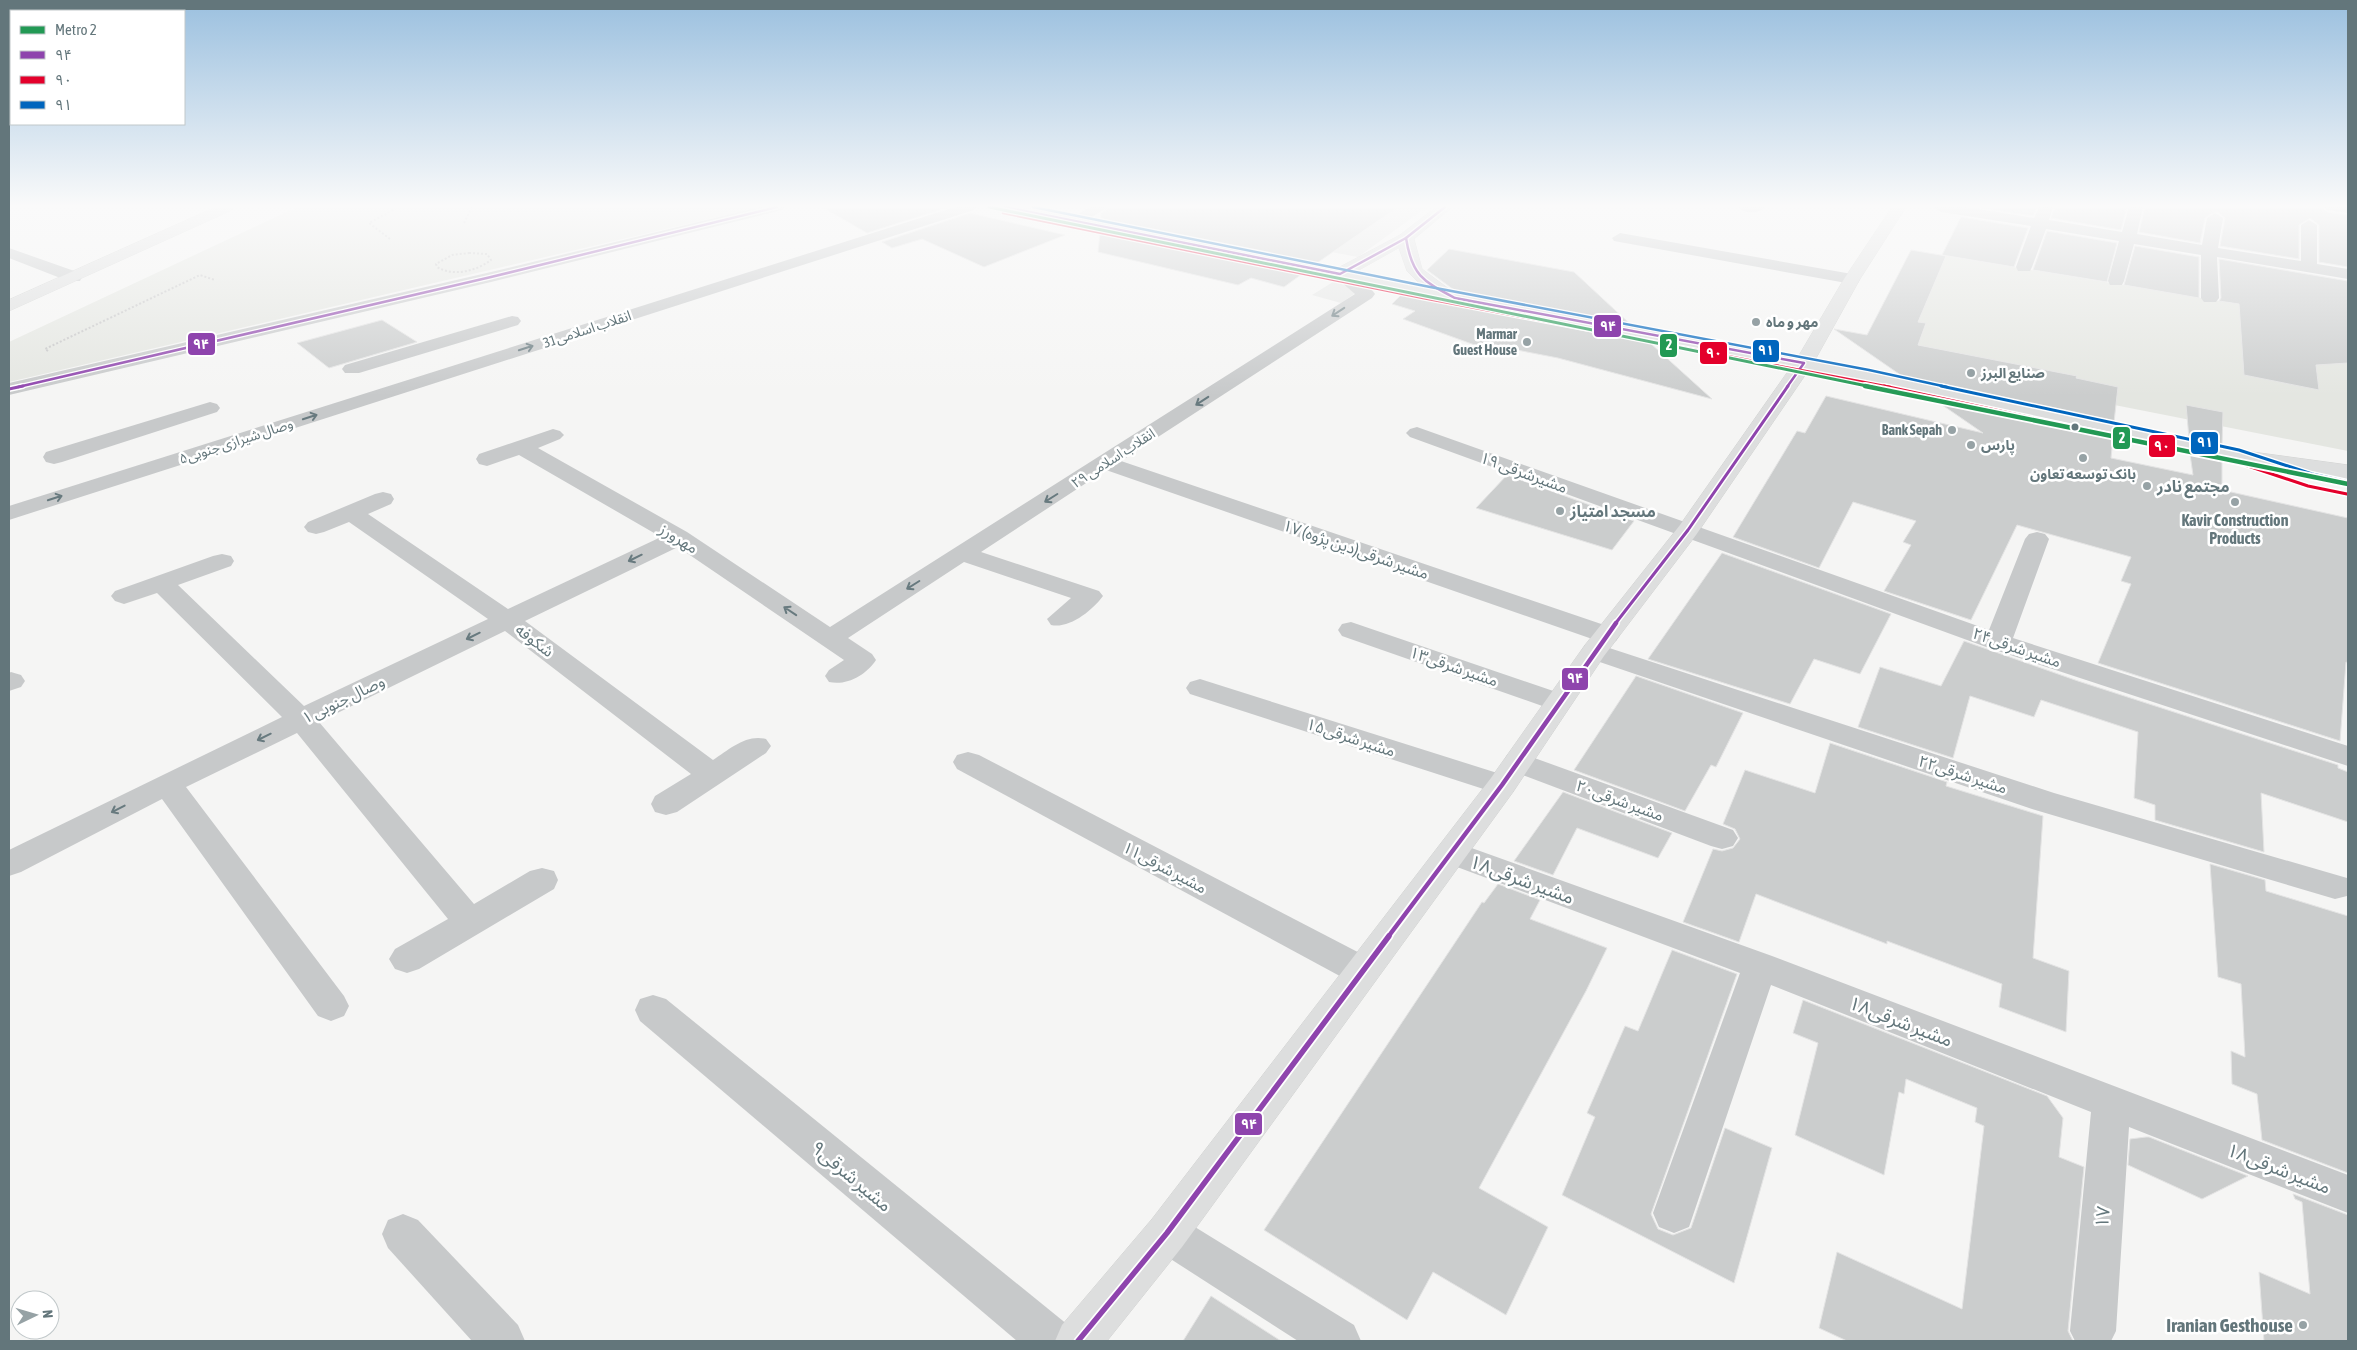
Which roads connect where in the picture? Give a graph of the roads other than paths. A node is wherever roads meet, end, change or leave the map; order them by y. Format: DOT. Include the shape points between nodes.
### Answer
graph roads {
  1 [pos="57,270"];
  2 [pos="87,270"];
  3 [pos="516,270"];
  4 [pos="770,270"];
  5 [pos="1320,270"];
  6 [pos="1347,270"];
  7 [pos="1414,270"];
  8 [pos="1802,270"];
  9 [pos="1858,270"];
  10 [pos="2119,270"];
  11 [pos="2209,270"];
  12 [pos="2326,270"];
  13 [pos="1340,274"];
  14 [pos="2348,274"];
  15 [pos="74,276"];
  16 [pos="1852,279"];
  17 [pos="2116,281"];
  18 [pos="1455,298"];
  19 [pos="2210,298"];
  20 [pos="9,306"];
  21 [pos="512,321"];
  22 [pos="464,335"];
  23 [pos="499,357"];
  24 [pos="1804,364"];
  25 [pos="463,368"];
  26 [pos="352,369"];
  27 [pos="9,388"];
  28 [pos="210,408"];
  29 [pos="138,431"];
  30 [pos="1417,433"];
  31 [pos="553,434"];
  32 [pos="521,447"];
  33 [pos="2238,456"];
  34 [pos="54,457"];
  35 [pos="487,459"];
  36 [pos="170,462"];
  37 [pos="1106,463"];
  38 [pos="2348,472"];
  39 [pos="2348,488"];
  40 [pos="383,499"];
  41 [pos="9,513"];
  42 [pos="352,513"];
  43 [pos="316,526"];
  44 [pos="1688,530"];
  45 [pos="679,537"];
  46 [pos="2036,539"];
  47 [pos="963,554"];
  48 [pos="222,560"];
  49 [pos="161,583"];
  50 [pos="124,596"];
  51 [pos="1060,619"];
  52 [pos="507,620"];
  53 [pos="1351,630"];
  54 [pos="830,638"];
  55 [pos="1998,642"];
  56 [pos="1600,643"];
  57 [pos="839,676"];
  58 [pos="1200,688"];
  59 [pos="1558,702"];
  60 [pos="301,719"];
  61 [pos="756,746"];
  62 [pos="2348,756"];
  63 [pos="968,762"];
  64 [pos="712,774"];
  65 [pos="1510,774"];
  66 [pos="166,784"];
  67 [pos="666,804"];
  68 [pos="1722,838"];
  69 [pos="1452,853"];
  70 [pos="9,864"];
  71 [pos="542,880"];
  72 [pos="2335,887"];
  73 [pos="471,923"];
  74 [pos="407,959"];
  75 [pos="1760,966"];
  76 [pos="1362,971"];
  77 [pos="331,1006"];
  78 [pos="653,1010"];
  79 [pos="2112,1103"];
  80 [pos="2348,1194"];
  81 [pos="1674,1213"];
  82 [pos="1167,1233"];
  83 [pos="403,1234"];
  84 [pos="2094,1331"];
  85 [pos="502,1341"];
  86 [pos="1052,1341"];
  87 [pos="1078,1341"];
  88 [pos="1338,1341"];
  1 -- 15 [label="street"];
  2 -- 15 [label="main road"];
  3 -- 27 [label="street"];
  23 -- 4 [label="street, 31انقلاب اسلامی, one-way"];
  5 -- 13 [label="main road"];
  6 -- 13 [label="main road"];
  7 -- 18 [label="main road"];
  8 -- 16 [label="street"];
  9 -- 16 [label="main road"];
  10 -- 17 [label="street"];
  11 -- 19 [label="street"];
  12 -- 14 [label="street"];
  13 -- 18 [label="main road"];
  13 -- 37 [label="street, انقلاب اسلامی ۲۹, one-way" via="1366,294"];
  15 -- 20 [label="main road"];
  16 -- 24 [label="main road"];
  18 -- 24 [label="main road"];
  21 -- 22 [label="street"];
  22 -- 23 [label="street"];
  22 -- 26 [label="street"];
  23 -- 25 [label="street, 31انقلاب اسلامی"];
  24 -- 33 [label="main road"];
  24 -- 44 [label="main road"];
  36 -- 25 [label="street, ۵وصال شیرازی جنوبی, one-way"];
  28 -- 29 [label="street"];
  29 -- 34 [label="street"];
  29 -- 36 [label="street"];
  30 -- 44 [label="street, مشیرشرقی ۱۹"];
  31 -- 32 [label="street"];
  32 -- 35 [label="street"];
  32 -- 45 [label="street, مهرورز"];
  33 -- 38 [label="main road"];
  33 -- 39 [label="main road" via="2310,480"];
  41 -- 36 [label="street, ۵وصال شیرازی جنوبی, one-way"];
  37 -- 47 [label="street, انقلاب اسلامی ۲۹, one-way"];
  37 -- 56 [label="street, ۱۷ مشیر شرقی(دین پژوه)"];
  40 -- 42 [label="street"];
  42 -- 43 [label="street"];
  42 -- 52 [label="street, شکوفه"];
  44 -- 55 [label="street, مشیر شرقی۲۴"];
  44 -- 56 [label="main road"];
  45 -- 52 [label="street, وصال جنوبی ۱, one-way"];
  54 -- 45 [label="street, مهرورز, one-way"];
  46 -- 55 [label="street"];
  47 -- 51 [label="street" via="1090,596"];
  47 -- 54 [label="street, انقلاب اسلامی ۲۹, one-way"];
  48 -- 49 [label="street"];
  49 -- 50 [label="street"];
  49 -- 60 [label="street"];
  52 -- 60 [label="street, وصال جنوبی ۱, one-way"];
  52 -- 64 [label="street, شکوفه"];
  53 -- 59 [label="street, ۱۳مشیر شرقی"];
  54 -- 57 [label="street, مهرورز" via="862,660"];
  55 -- 62 [label="street, مشیر شرقی۲۴"];
  56 -- 59 [label="main road"];
  56 -- 72 [label="street, مشیر شرقی۲۲" via="2043,801"];
  58 -- 65 [label="street, مشیر شرقی۱۵"];
  59 -- 65 [label="main road"];
  60 -- 66 [label="street, وصال جنوبی ۱, one-way"];
  60 -- 73 [label="street"];
  61 -- 64 [label="street"];
  63 -- 76 [label="street, مشیر شرقی۱۱"];
  64 -- 67 [label="street"];
  65 -- 68 [label="street, مشیر شرقی۲۰"];
  65 -- 69 [label="main road"];
  66 -- 70 [label="street, وصال جنوبی ۱, one-way"];
  66 -- 77 [label="street"];
  69 -- 75 [label="street, مشیر شرقی۱۸"];
  69 -- 76 [label="main road"];
  71 -- 73 [label="street"];
  73 -- 74 [label="street"];
  75 -- 79 [label="street, مشیر شرقی۱۸"];
  75 -- 81 [label="street"];
  76 -- 82 [label="main road"];
  78 -- 86 [label="street, مشیر شرقی۹"];
  79 -- 80 [label="street, مشیر شرقی۱۸"];
  79 -- 84 [label="street, ۱۷"];
  82 -- 87 [label="main road"];
  82 -- 88 [label="street"];
  83 -- 85 [label="street"];
}
